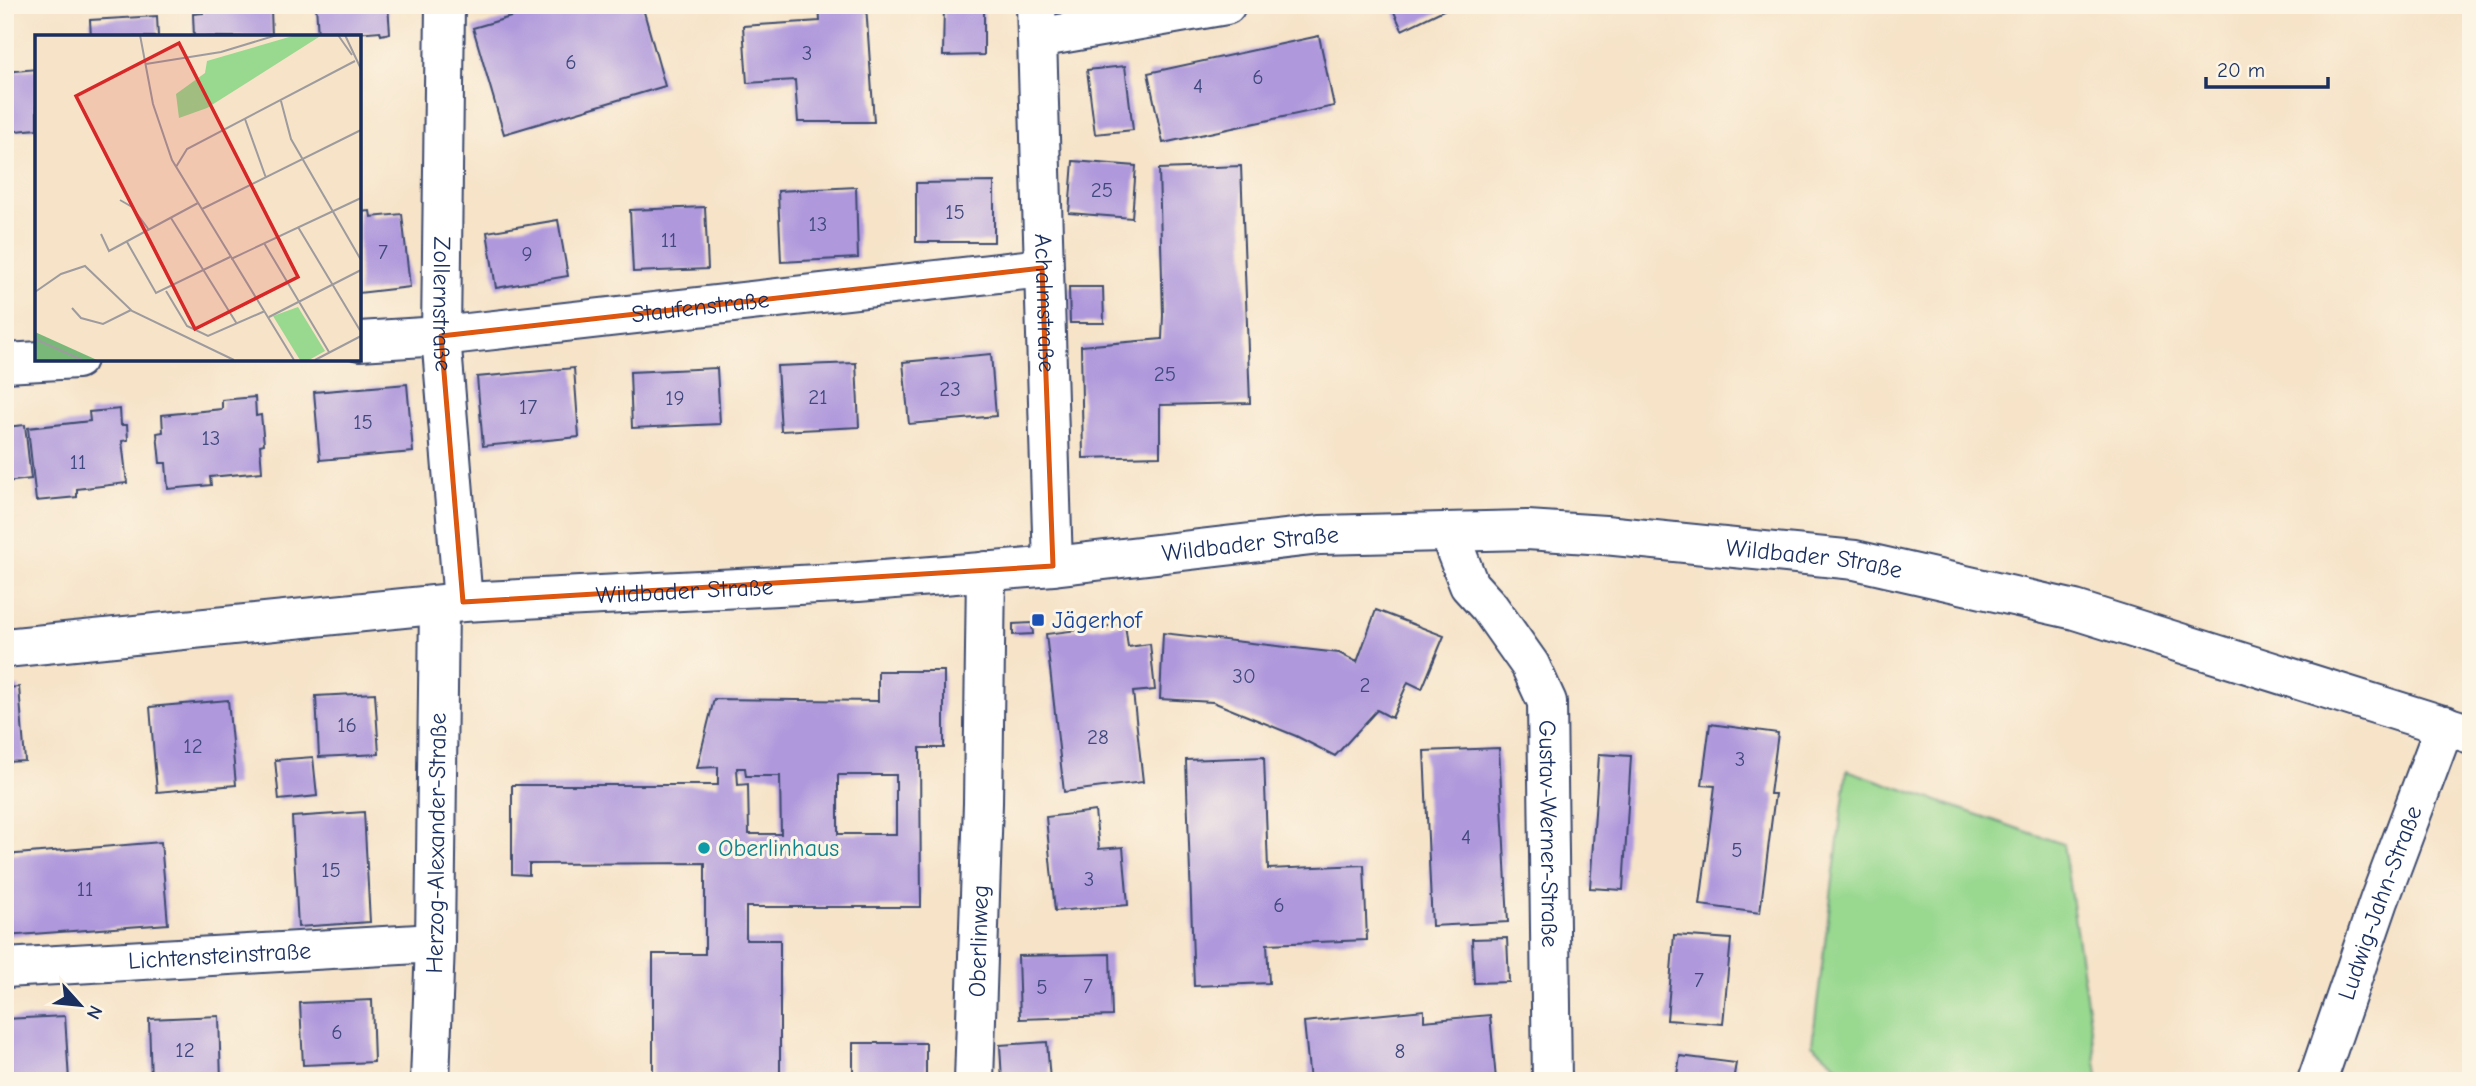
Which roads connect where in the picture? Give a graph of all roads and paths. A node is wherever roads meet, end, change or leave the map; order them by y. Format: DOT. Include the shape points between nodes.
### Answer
graph roads {
  1 [pos="445,5"];
  2 [pos="1226,5"];
  3 [pos="1036,22"];
  4 [pos="1042,268"];
  5 [pos="441,336"];
  6 [pos="360,341"];
  7 [pos="59,360"];
  8 [pos="5,363"];
  9 [pos="1453,531"];
  10 [pos="1053,566"];
  11 [pos="986,570"];
  12 [pos="451,603"];
  13 [pos="5,648"];
  14 [pos="2458,729"];
  15 [pos="435,943"];
  16 [pos="5,968"];
  17 [pos="430,1081"];
  18 [pos="974,1081"];
  19 [pos="1552,1081"];
  20 [pos="2317,1081"];
  1 -- 5 [label="street, Zollernstraße"];
  2 -- 3 [label="street, Achalmstraße"];
  3 -- 4 [label="street, Achalmstraße"];
  4 -- 5 [label="street, Staufenstraße"];
  4 -- 10 [label="street, Achalmstraße"];
  5 -- 6 [label="street, Staufenstraße"];
  5 -- 12 [label="street, Zollernstraße"];
  7 -- 8 [label="street"];
  9 -- 10 [label="street, Wildbader Straße" via="1320,535"];
  9 -- 14 [label="street, Wildbader Straße" via="1605,535 1855,560 2075,610"];
  9 -- 19 [label="street, Gustav-Werner-Straße" via="1469,585 1530,665 1547,702"];
  10 -- 11 [label="street, Wildbader Straße"];
  11 -- 12 [label="street, Wildbader Straße" via="858,582"];
  11 -- 18 [label="street, Oberlinweg"];
  12 -- 13 [label="street, Wildbader Straße"];
  12 -- 15 [label="street, Herzog-Alexander-Straße"];
  14 -- 20 [label="street, Ludwig-Jahn-Straße" via="2379,901"];
  15 -- 16 [label="street, Lichtensteinstraße"];
  15 -- 17 [label="street, Herzog-Alexander-Straße"];
}
